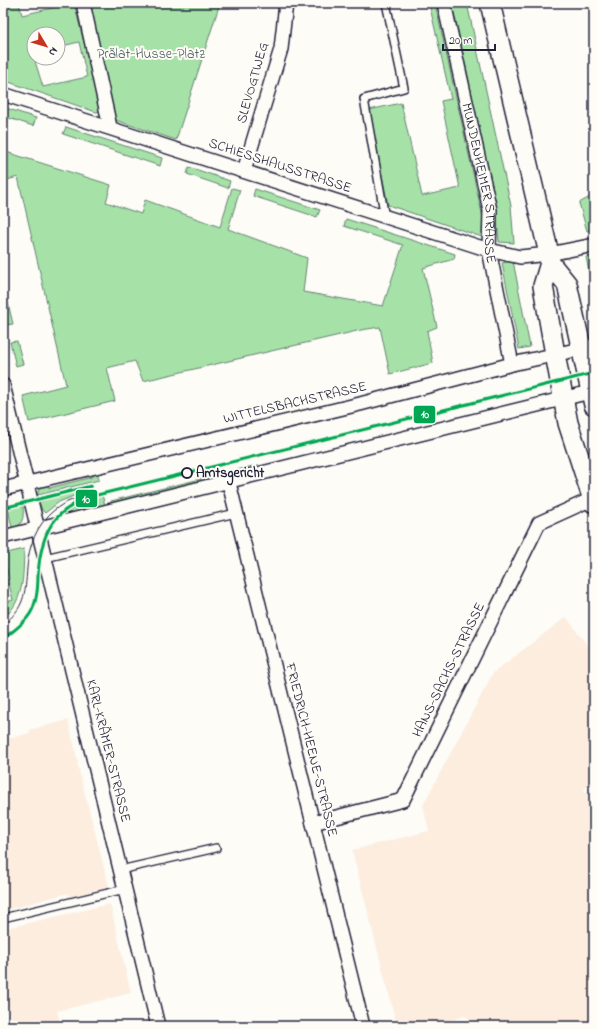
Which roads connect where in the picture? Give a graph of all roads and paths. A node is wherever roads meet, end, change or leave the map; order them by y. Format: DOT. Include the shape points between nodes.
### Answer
graph roads {
  1 [pos="83,3"];
  2 [pos="286,3"];
  3 [pos="386,3"];
  4 [pos="444,3"];
  5 [pos="490,3"];
  6 [pos="3,94"];
  7 [pos="110,127"];
  8 [pos="244,171"];
  9 [pos="385,218"];
  10 [pos="594,244"];
  11 [pos="489,250"];
  12 [pos="549,259"];
  13 [pos="588,347"];
  14 [pos="555,354"];
  15 [pos="512,364"];
  16 [pos="3,385"];
  17 [pos="593,396"];
  18 [pos="563,398"];
  19 [pos="229,483"];
  20 [pos="27,484"];
  21 [pos="3,489"];
  22 [pos="590,501"];
  23 [pos="236,513"];
  24 [pos="38,529"];
  25 [pos="3,538"];
  26 [pos="45,558"];
  27 [pos="313,823"];
  28 [pos="216,848"];
  29 [pos="120,870"];
  30 [pos="125,889"];
  31 [pos="3,918"];
  32 [pos="158,1026"];
  33 [pos="363,1026"];
  1 -- 7 [label="street"];
  2 -- 8 [label="street, SLEVOGTWEG" via="281,49"];
  3 -- 9 [label="lane" via="404,88 364,99"];
  4 -- 11 [label="street, MUNDENHEIMER STRASSE" via="490,210"];
  5 -- 12 [label="street"];
  6 -- 7 [label="street, SCHIESSHAUSSTRASSE"];
  7 -- 8 [label="street, SCHIESSHAUSSTRASSE"];
  8 -- 9 [label="street, SCHIESSHAUSSTRASSE"];
  9 -- 11 [label="street, SCHIESSHAUSSTRASSE"];
  10 -- 12 [label="street, SCHIESSHAUSSTRASSE"];
  11 -- 12 [label="street, SCHIESSHAUSSTRASSE" via="520,257"];
  11 -- 15 [label="street, MUNDENHEIMER STRASSE"];
  12 -- 13 [label="street" via="567,284"];
  12 -- 14 [label="street" via="543,286"];
  13 -- 14 [label="street, WITTELSBACHSTRASSE"];
  13 -- 17 [label="street"];
  14 -- 15 [label="street, WITTELSBACHSTRASSE"];
  14 -- 18 [label="street"];
  15 -- 20 [label="street, WITTELSBACHSTRASSE" via="360,404"];
  16 -- 20 [label="street, KARL-KRÄMER-STRASSE"];
  17 -- 18 [label="street"];
  18 -- 19 [label="street"];
  18 -- 22 [label="street"];
  19 -- 23 [label="street, FRIEDRICH-HEENE-STRASSE"];
  19 -- 24 [label="street"];
  20 -- 21 [label="street, WITTELSBACHSTRASSE"];
  20 -- 24 [label="street, KARL-KRÄMER-STRASSE"];
  22 -- 27 [label="street, HANS-SACHS-STRASSE" via="539,523 403,800"];
  23 -- 26 [label="lane"];
  23 -- 27 [label="street, FRIEDRICH-HEENE-STRASSE"];
  24 -- 25 [label="street"];
  24 -- 26 [label="street, KARL-KRÄMER-STRASSE"];
  26 -- 29 [label="street, KARL-KRÄMER-STRASSE"];
  27 -- 33 [label="street, FRIEDRICH-HEENE-STRASSE"];
  28 -- 29 [label="lane"];
  29 -- 30 [label="street, KARL-KRÄMER-STRASSE"];
  30 -- 31 [label="lane"];
  30 -- 32 [label="street, KARL-KRÄMER-STRASSE"];
}
